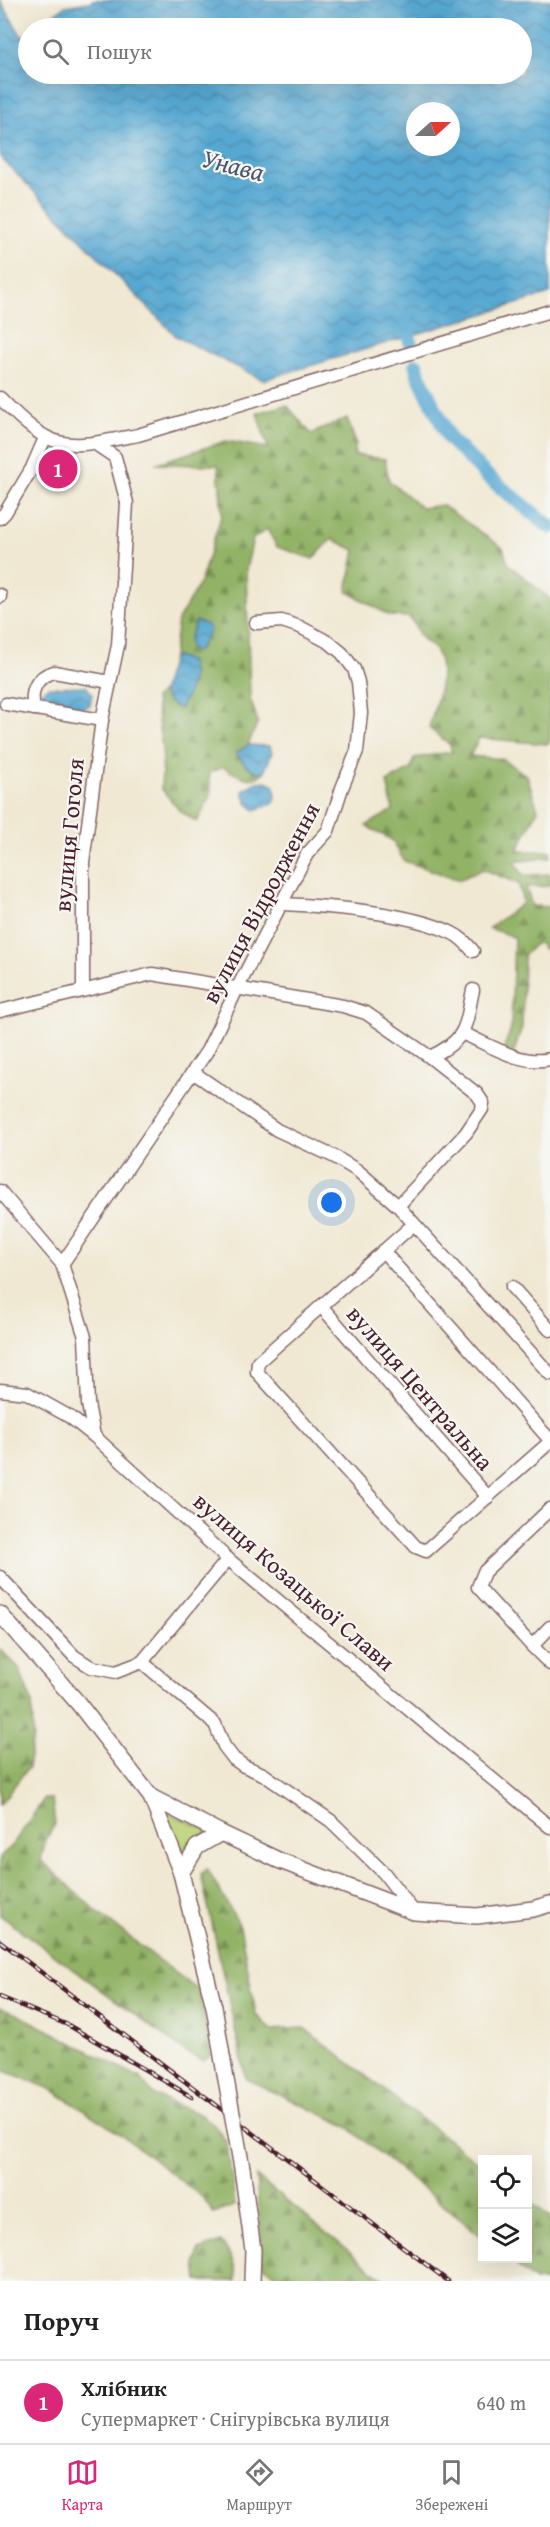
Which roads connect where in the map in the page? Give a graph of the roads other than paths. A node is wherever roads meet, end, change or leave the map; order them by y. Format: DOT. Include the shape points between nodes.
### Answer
graph roads {
  1 [pos="550,311"];
  2 [pos="0,398"];
  3 [pos="45,438"];
  4 [pos="94,443"];
  5 [pos="0,518"];
  6 [pos="256,623"];
  7 [pos="110,682"];
  8 [pos="2,704"];
  9 [pos="34,709"];
  10 [pos="102,720"];
  11 [pos="283,904"];
  12 [pos="473,951"];
  13 [pos="237,989"];
  14 [pos="83,990"];
  15 [pos="474,990"];
  16 [pos="0,1011"];
  17 [pos="464,1034"];
  18 [pos="430,1058"];
  19 [pos="550,1059"];
  20 [pos="194,1073"];
  21 [pos="0,1191"];
  22 [pos="398,1206"];
  23 [pos="412,1222"];
  24 [pos="383,1251"];
  25 [pos="62,1264"];
  26 [pos="512,1287"];
  27 [pos="321,1306"];
  28 [pos="550,1330"];
  29 [pos="550,1374"];
  30 [pos="0,1390"];
  31 [pos="88,1404"];
  32 [pos="70,1417"];
  33 [pos="94,1436"];
  34 [pos="550,1441"];
  35 [pos="488,1497"];
  36 [pos="550,1509"];
  37 [pos="228,1559"];
  38 [pos="0,1577"];
  39 [pos="0,1614"];
  40 [pos="550,1627"];
  41 [pos="532,1646"];
  42 [pos="142,1662"];
  43 [pos="550,1664"];
  44 [pos="151,1797"];
  45 [pos="550,1827"];
  46 [pos="221,1833"];
  47 [pos="181,1873"];
  48 [pos="550,1904"];
  49 [pos="414,1912"];
  50 [pos="252,2281"];
  1 -- 4 [label="street" via="138,435"];
  2 -- 3 [label="street"];
  3 -- 4 [label="street" via="77,446"];
  3 -- 5 [label="street" via="32,468"];
  4 -- 7 [label="street, вулиця Гоголя" via="115,457 127,503 118,645"];
  6 -- 11 [label="street, вулиця Відродження" via="282,621 330,643 354,669 360,695 357,751 328,831 308,854"];
  7 -- 9 [label="street" via="46,674 34,688"];
  7 -- 10 [label="street, вулиця Гоголя"];
  8 -- 9 [label="street"];
  9 -- 10 [label="street"];
  10 -- 14 [label="street, вулиця Гоголя" via="83,862"];
  11 -- 12 [label="street" via="421,922 454,934"];
  11 -- 13 [label="street, вулиця Відродження"];
  13 -- 14 [label="street" via="152,974"];
  13 -- 18 [label="street" via="366,1012"];
  13 -- 20 [label="street, вулиця Відродження"];
  14 -- 16 [label="street"];
  15 -- 17 [label="street"];
  17 -- 18 [label="street"];
  17 -- 19 [label="street" via="524,1060"];
  18 -- 22 [label="street" via="477,1094 482,1109 466,1133"];
  20 -- 22 [label="street" via="277,1130 335,1157"];
  20 -- 25 [label="street, вулиця Відродження"];
  21 -- 25 [label="street"];
  22 -- 23 [label="street"];
  23 -- 24 [label="street"];
  23 -- 29 [label="street"];
  24 -- 27 [label="street"];
  24 -- 34 [label="street"];
  25 -- 31 [label="street" via="85,1337"];
  26 -- 28 [label="street"];
  27 -- 35 [label="street, вулиця Центральна"];
  27 -- 35 [label="street" via="258,1362 257,1372 416,1547 426,1551"];
  30 -- 32 [label="street, вулиця Козацької Слави" via="27,1394"];
  31 -- 32 [label="street"];
  31 -- 33 [label="street"];
  32 -- 33 [label="street, вулиця Козацької Слави"];
  33 -- 37 [label="street, вулиця Козацької Слави"];
  34 -- 35 [label="street"];
  36 -- 41 [label="street" via="483,1572 478,1587"];
  37 -- 42 [label="street"];
  37 -- 45 [label="street, вулиця Козацької Слави"];
  38 -- 42 [label="street" via="74,1656 91,1667 116,1672"];
  39 -- 44 [label="main road" via="78,1703"];
  40 -- 41 [label="street"];
  41 -- 43 [label="street"];
  42 -- 49 [label="street" via="215,1724 234,1759 331,1821 384,1873"];
  44 -- 46 [label="main road"];
  44 -- 47 [label="main road"];
  46 -- 47 [label="main road" via="196,1847"];
  46 -- 49 [label="main road" via="278,1860"];
  47 -- 50 [label="main road, bridge" via="214,2007 254,2250"];
  48 -- 49 [label="main road" via="477,1916"];
}
